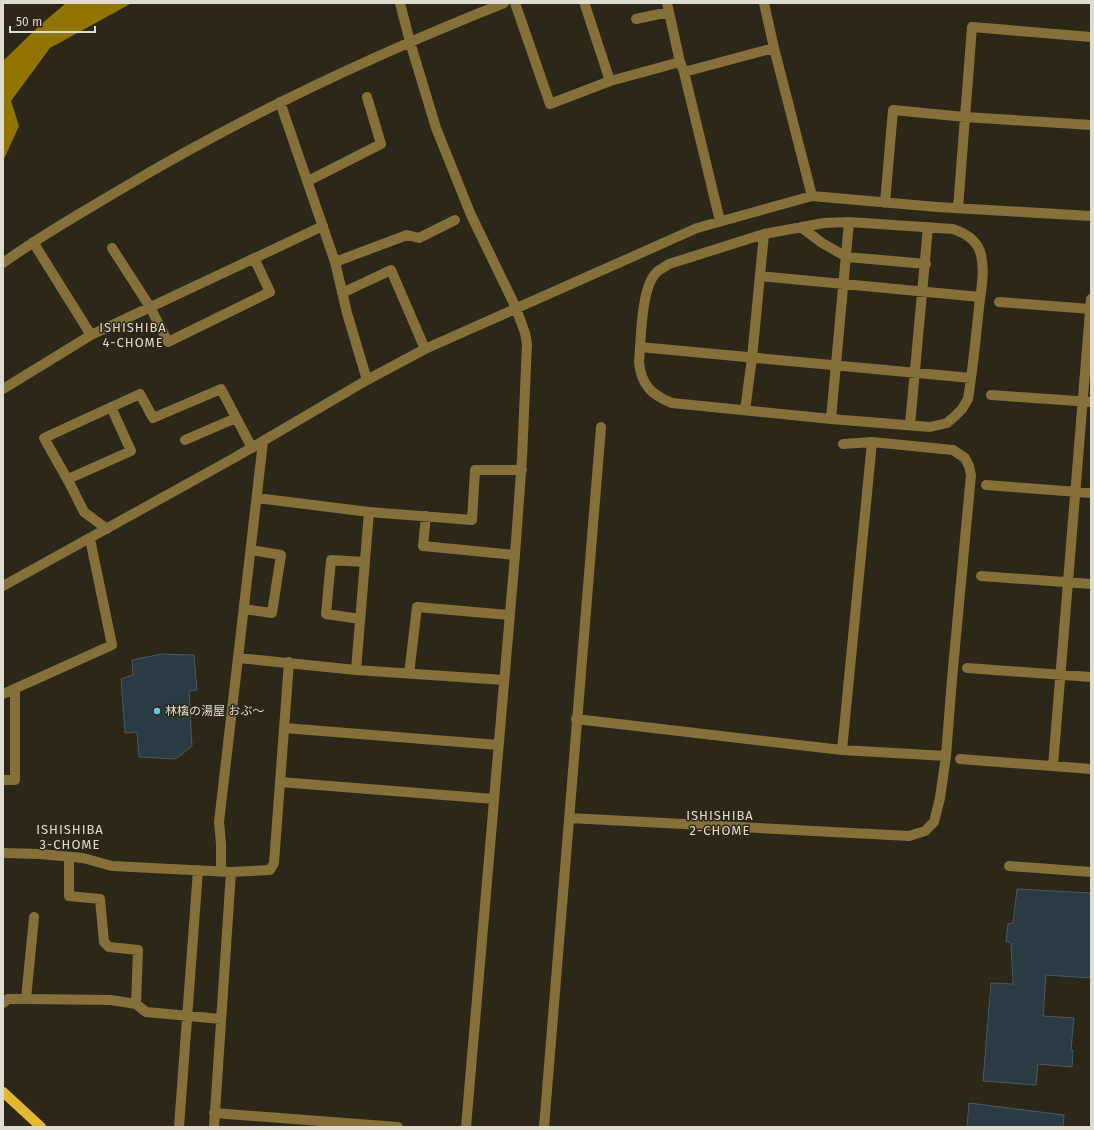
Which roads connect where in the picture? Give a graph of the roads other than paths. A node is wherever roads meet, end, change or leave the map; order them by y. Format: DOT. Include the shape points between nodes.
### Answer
graph roads {
  1 [pos="400,3"];
  2 [pos="504,3"];
  3 [pos="515,3"];
  4 [pos="764,3"];
  5 [pos="585,5"];
  6 [pos="668,8"];
  7 [pos="636,19"];
  8 [pos="1091,37"];
  9 [pos="410,42"];
  10 [pos="774,48"];
  11 [pos="682,67"];
  12 [pos="610,81"];
  13 [pos="367,97"];
  14 [pos="280,102"];
  15 [pos="965,117"];
  16 [pos="1091,125"];
  17 [pos="308,181"];
  18 [pos="812,196"];
  19 [pos="885,203"];
  20 [pos="958,208"];
  21 [pos="1091,216"];
  22 [pos="455,220"];
  23 [pos="720,221"];
  24 [pos="850,222"];
  25 [pos="323,226"];
  26 [pos="801,227"];
  27 [pos="928,227"];
  28 [pos="764,234"];
  29 [pos="33,242"];
  30 [pos="112,248"];
  31 [pos="846,257"];
  32 [pos="254,258"];
  33 [pos="335,262"];
  34 [pos="3,263"];
  35 [pos="926,264"];
  36 [pos="760,276"];
  37 [pos="844,284"];
  38 [pos="922,292"];
  39 [pos="342,293"];
  40 [pos="980,297"];
  41 [pos="999,302"];
  42 [pos="150,307"];
  43 [pos="516,308"];
  44 [pos="1090,312"];
  45 [pos="91,335"];
  46 [pos="640,347"];
  47 [pos="425,349"];
  48 [pos="752,358"];
  49 [pos="837,365"];
  50 [pos="915,373"];
  51 [pos="971,378"];
  52 [pos="367,380"];
  53 [pos="3,389"];
  54 [pos="990,395"];
  55 [pos="1087,401"];
  56 [pos="111,407"];
  57 [pos="745,410"];
  58 [pos="236,418"];
  59 [pos="831,419"];
  60 [pos="910,425"];
  61 [pos="601,427"];
  62 [pos="185,440"];
  63 [pos="263,442"];
  64 [pos="872,442"];
  65 [pos="844,444"];
  66 [pos="252,448"];
  67 [pos="522,470"];
  68 [pos="68,479"];
  69 [pos="986,485"];
  70 [pos="1076,491"];
  71 [pos="1091,493"];
  72 [pos="257,498"];
  73 [pos="369,512"];
  74 [pos="426,516"];
  75 [pos="107,529"];
  76 [pos="90,539"];
  77 [pos="251,550"];
  78 [pos="515,555"];
  79 [pos="365,562"];
  80 [pos="981,576"];
  81 [pos="1068,583"];
  82 [pos="1091,584"];
  83 [pos="3,586"];
  84 [pos="244,609"];
  85 [pos="509,615"];
  86 [pos="360,619"];
  87 [pos="238,658"];
  88 [pos="289,662"];
  89 [pos="967,668"];
  90 [pos="356,670"];
  91 [pos="409,674"];
  92 [pos="1061,676"];
  93 [pos="1091,677"];
  94 [pos="504,680"];
  95 [pos="15,689"];
  96 [pos="3,694"];
  97 [pos="576,719"];
  98 [pos="284,728"];
  99 [pos="498,745"];
  100 [pos="842,750"];
  101 [pos="946,756"];
  102 [pos="960,759"];
  103 [pos="1053,766"];
  104 [pos="1091,769"];
  105 [pos="3,780"];
  106 [pos="280,782"];
  107 [pos="494,799"];
  108 [pos="569,818"];
  109 [pos="3,853"];
  110 [pos="69,857"];
  111 [pos="1009,866"];
  112 [pos="198,870"];
  113 [pos="221,871"];
  114 [pos="231,872"];
  115 [pos="1091,872"];
  116 [pos="34,917"];
  117 [pos="26,999"];
  118 [pos="3,1003"];
  119 [pos="136,1004"];
  120 [pos="188,1015"];
  121 [pos="221,1019"];
  122 [pos="3,1092"];
  123 [pos="214,1113"];
  124 [pos="41,1127"];
  125 [pos="179,1127"];
  126 [pos="214,1127"];
  127 [pos="398,1127"];
  128 [pos="466,1127"];
  129 [pos="544,1127"];
  1 -- 9 [label="street"];
  2 -- 9 [label="street"];
  3 -- 12 [label="street" via="550,104"];
  4 -- 10 [label="street"];
  5 -- 12 [label="street"];
  6 -- 7 [label="street"];
  6 -- 11 [label="street"];
  8 -- 15 [label="street" via="972,28"];
  9 -- 14 [label="street"];
  9 -- 43 [label="street" via="436,128 470,215"];
  10 -- 11 [label="street"];
  10 -- 18 [label="street"];
  11 -- 12 [label="street"];
  11 -- 23 [label="street"];
  13 -- 17 [label="street" via="381,144"];
  14 -- 17 [label="street"];
  14 -- 29 [label="street" via="159,166"];
  15 -- 16 [label="street"];
  15 -- 19 [label="street" via="893,110"];
  15 -- 20 [label="street"];
  17 -- 25 [label="street"];
  18 -- 19 [label="street"];
  18 -- 23 [label="street"];
  19 -- 20 [label="street"];
  20 -- 21 [label="street"];
  22 -- 33 [label="street" via="419,238 407,235"];
  23 -- 43 [label="street" via="697,228"];
  24 -- 26 [label="street"];
  24 -- 27 [label="street"];
  24 -- 31 [label="street"];
  25 -- 32 [label="street"];
  25 -- 33 [label="street"];
  26 -- 28 [label="street"];
  26 -- 31 [label="street"];
  27 -- 35 [label="street"];
  27 -- 40 [label="street" via="953,229 964,233 973,241 981,254"];
  28 -- 36 [label="street"];
  28 -- 46 [label="street" via="676,262 656,272 649,282 645,300"];
  29 -- 34 [label="street"];
  29 -- 45 [label="street"];
  30 -- 42 [label="street"];
  31 -- 35 [label="street"];
  31 -- 37 [label="street"];
  32 -- 42 [label="street"];
  32 -- 42 [label="street" via="270,292 168,342"];
  33 -- 39 [label="street"];
  35 -- 38 [label="street"];
  36 -- 37 [label="street"];
  36 -- 48 [label="street"];
  37 -- 38 [label="street"];
  37 -- 49 [label="street"];
  38 -- 40 [label="street"];
  38 -- 50 [label="street"];
  39 -- 47 [label="street" via="391,270"];
  39 -- 52 [label="street"];
  40 -- 51 [label="street"];
  41 -- 44 [label="street"];
  42 -- 45 [label="street"];
  43 -- 47 [label="street"];
  43 -- 67 [label="street" via="527,344"];
  44 -- 55 [label="street"];
  45 -- 53 [label="street"];
  46 -- 48 [label="street"];
  46 -- 57 [label="street" via="640,372 643,381 656,396 672,403"];
  47 -- 52 [label="street"];
  48 -- 49 [label="street"];
  48 -- 57 [label="street"];
  49 -- 50 [label="street"];
  49 -- 59 [label="street"];
  50 -- 51 [label="street"];
  50 -- 60 [label="street"];
  51 -- 60 [label="street" via="968,399 962,409 947,423 930,427"];
  52 -- 63 [label="street"];
  54 -- 55 [label="street"];
  55 -- 70 [label="street"];
  56 -- 58 [label="street" via="140,394 153,418 221,389"];
  56 -- 68 [label="street" via="131,451"];
  56 -- 68 [label="street" via="44,438"];
  57 -- 59 [label="street"];
  58 -- 62 [label="street"];
  58 -- 66 [label="street"];
  59 -- 60 [label="street"];
  61 -- 97 [label="street"];
  63 -- 66 [label="street"];
  63 -- 72 [label="street"];
  64 -- 65 [label="street"];
  64 -- 100 [label="street"];
  64 -- 101 [label="street" via="953,450 965,458 969,466"];
  66 -- 75 [label="street"];
  67 -- 74 [label="street" via="475,470 472,520"];
  67 -- 78 [label="street"];
  68 -- 75 [label="street" via="84,512"];
  69 -- 70 [label="street"];
  70 -- 71 [label="street"];
  70 -- 81 [label="street"];
  72 -- 73 [label="street"];
  72 -- 77 [label="street"];
  73 -- 74 [label="street"];
  73 -- 79 [label="street"];
  74 -- 78 [label="street" via="423,546"];
  75 -- 76 [label="street"];
  76 -- 83 [label="street"];
  76 -- 95 [label="street" via="112,645"];
  77 -- 84 [label="street"];
  77 -- 84 [label="street" via="281,555 272,613"];
  78 -- 85 [label="street"];
  79 -- 86 [label="street"];
  79 -- 86 [label="street" via="331,560 326,614"];
  80 -- 81 [label="street"];
  81 -- 82 [label="street"];
  81 -- 92 [label="street"];
  84 -- 87 [label="street"];
  85 -- 91 [label="street" via="417,607"];
  85 -- 94 [label="street"];
  86 -- 90 [label="street"];
  87 -- 88 [label="street"];
  87 -- 113 [label="street" via="219,822"];
  88 -- 90 [label="street"];
  88 -- 98 [label="street"];
  89 -- 92 [label="street"];
  90 -- 91 [label="street"];
  91 -- 94 [label="street"];
  92 -- 93 [label="street"];
  92 -- 103 [label="street"];
  94 -- 99 [label="street"];
  95 -- 96 [label="street"];
  95 -- 105 [label="street" via="15,780"];
  97 -- 100 [label="street"];
  97 -- 108 [label="street"];
  98 -- 99 [label="street"];
  98 -- 106 [label="street"];
  99 -- 107 [label="street"];
  100 -- 101 [label="street"];
  101 -- 108 [label="street" via="934,822 925,831 910,836"];
  102 -- 103 [label="street"];
  103 -- 104 [label="street"];
  106 -- 107 [label="street"];
  106 -- 114 [label="street" via="274,863 270,870"];
  107 -- 128 [label="street"];
  108 -- 129 [label="street"];
  109 -- 110 [label="street"];
  110 -- 112 [label="street" via="112,866"];
  110 -- 119 [label="street" via="68,896 100,899 104,942 109,947 138,950"];
  111 -- 115 [label="street"];
  112 -- 113 [label="street"];
  112 -- 120 [label="street"];
  113 -- 114 [label="street"];
  114 -- 121 [label="street"];
  116 -- 117 [label="street"];
  117 -- 118 [label="street" via="8,999"];
  117 -- 119 [label="street" via="112,1000"];
  119 -- 120 [label="street" via="146,1012"];
  120 -- 121 [label="street"];
  120 -- 125 [label="street"];
  121 -- 123 [label="street"];
  122 -- 124 [label="main road"];
  123 -- 126 [label="street"];
  123 -- 127 [label="street"];
}
